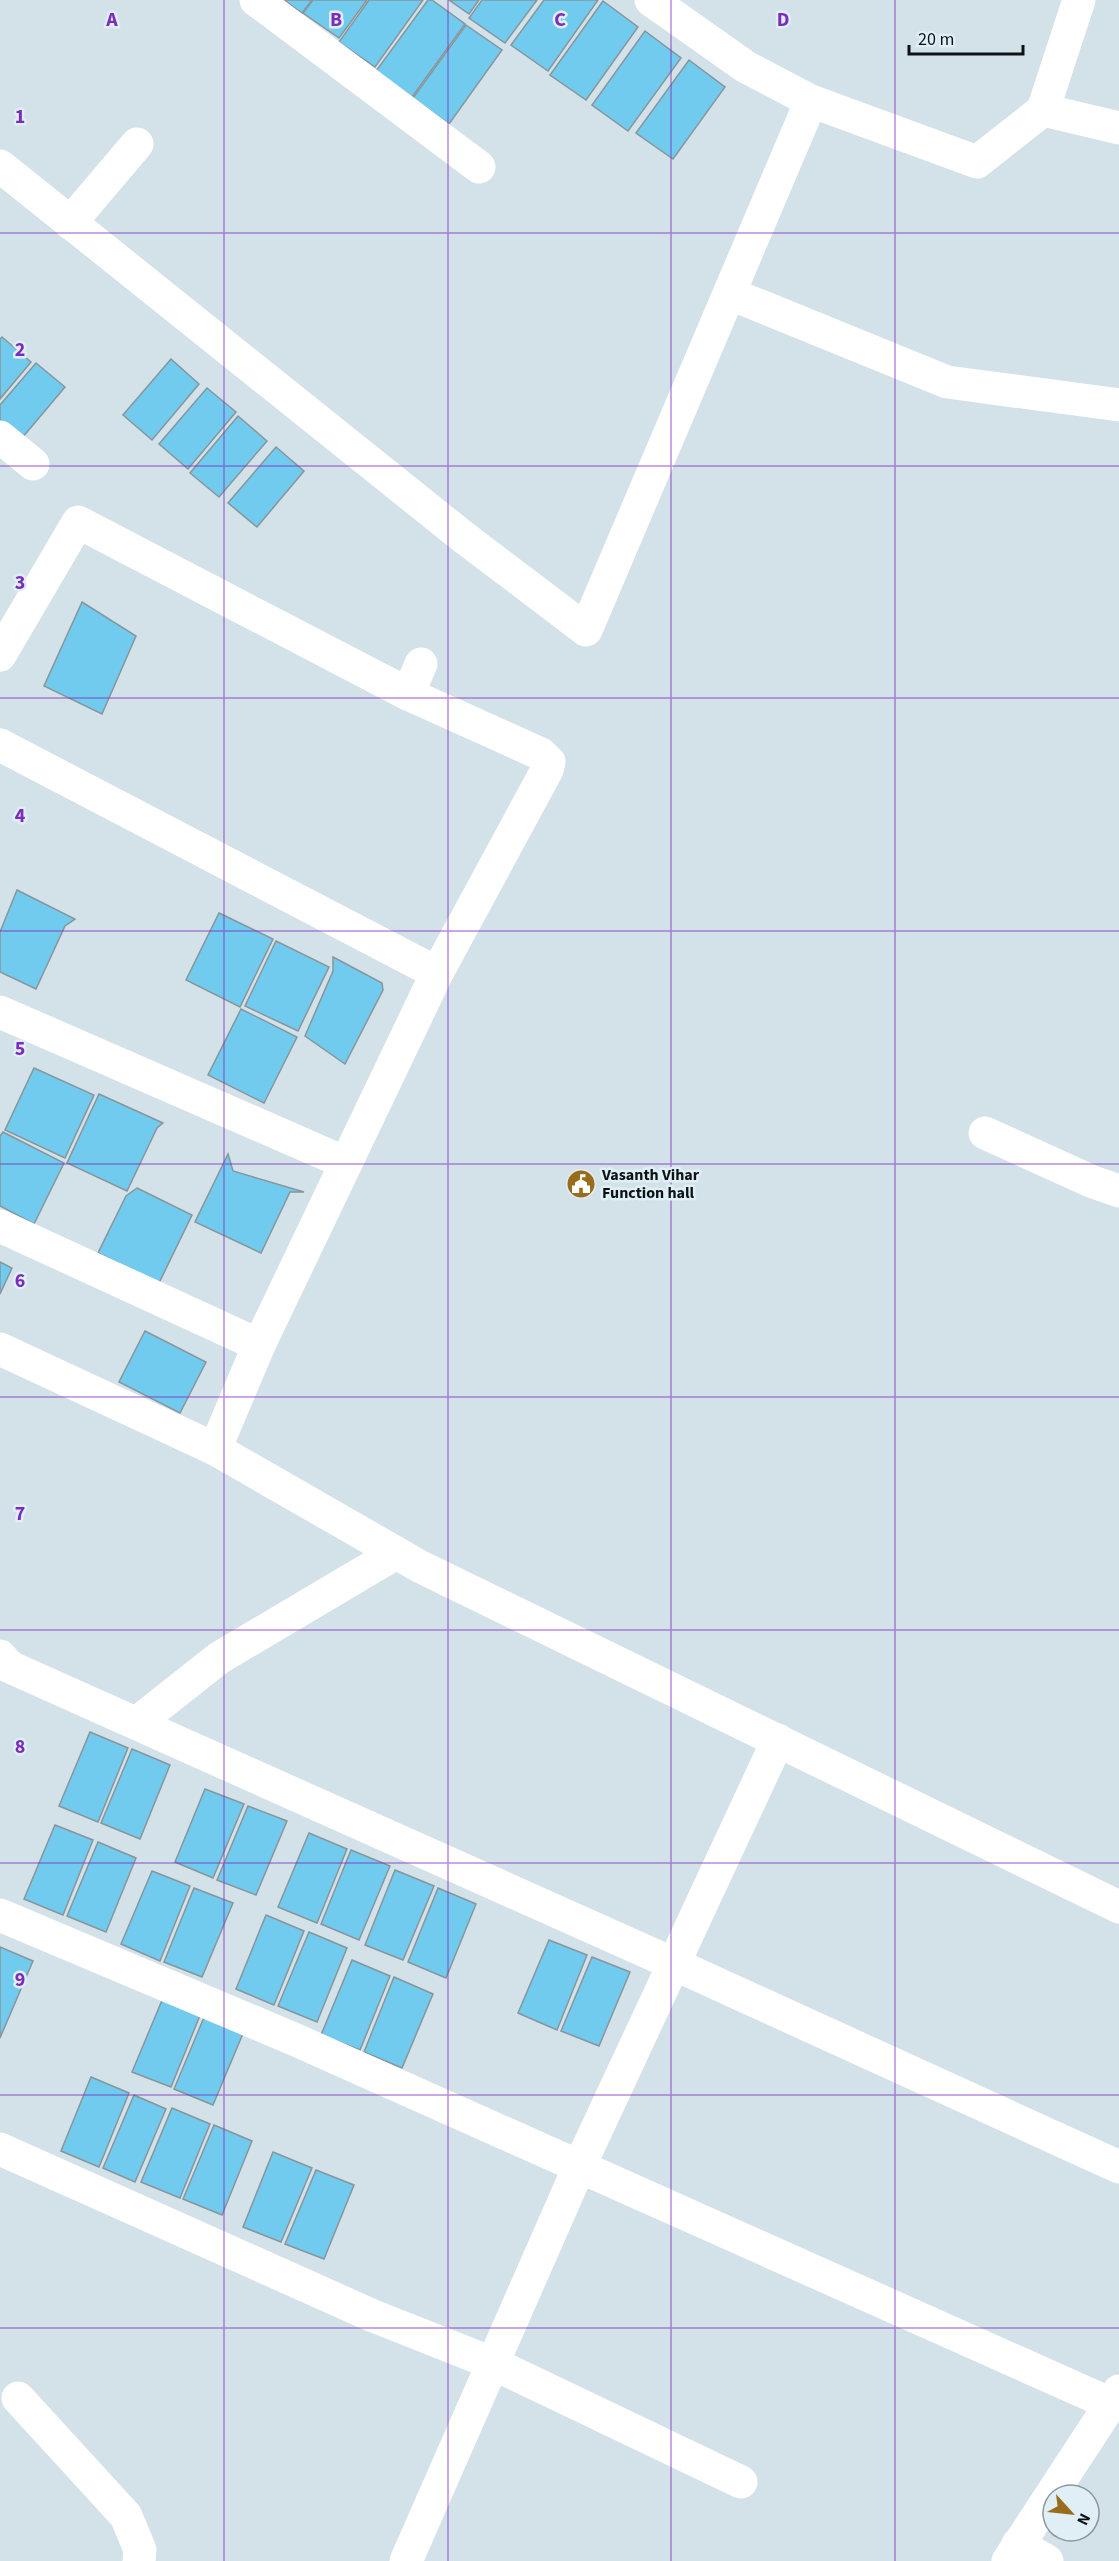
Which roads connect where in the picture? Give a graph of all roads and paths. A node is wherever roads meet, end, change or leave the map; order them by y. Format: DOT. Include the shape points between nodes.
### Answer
graph roads {
  1 [pos="256,0"];
  2 [pos="651,0"];
  3 [pos="1079,0"];
  4 [pos="811,101"];
  5 [pos="1043,110"];
  6 [pos="1119,128"];
  7 [pos="137,144"];
  8 [pos="0,166"];
  9 [pos="479,166"];
  10 [pos="70,223"];
  11 [pos="730,294"];
  12 [pos="1119,405"];
  13 [pos="0,437"];
  14 [pos="33,464"];
  15 [pos="0,655"];
  16 [pos="421,664"];
  17 [pos="408,694"];
  18 [pos="0,745"];
  19 [pos="437,973"];
  20 [pos="0,1012"];
  21 [pos="985,1133"];
  22 [pos="346,1163"];
  23 [pos="1119,1191"];
  24 [pos="0,1226"];
  25 [pos="259,1345"];
  26 [pos="0,1349"];
  27 [pos="215,1449"];
  28 [pos="396,1553"];
  29 [pos="3,1668"];
  30 [pos="138,1722"];
  31 [pos="778,1740"];
  32 [pos="1119,1907"];
  33 [pos="0,1915"];
  34 [pos="674,1964"];
  35 [pos="0,2149"];
  36 [pos="580,2165"];
  37 [pos="1119,2167"];
  38 [pos="492,2363"];
  39 [pos="18,2397"];
  40 [pos="1115,2398"];
  41 [pos="741,2482"];
  42 [pos="1013,2553"];
  43 [pos="409,2560"];
  44 [pos="138,2561"];
  45 [pos="1047,2561"];
  1 -- 9 [label="street"];
  2 -- 4 [label="street" via="746,67"];
  3 -- 5 [label="street"];
  4 -- 5 [label="street" via="977,162"];
  4 -- 11 [label="street"];
  5 -- 6 [label="street"];
  7 -- 10 [label="street"];
  8 -- 10 [label="street"];
  10 -- 11 [label="street" via="586,630"];
  11 -- 12 [label="street" via="947,381"];
  13 -- 14 [label="street"];
  15 -- 17 [label="street" via="78,522"];
  16 -- 17 [label="street"];
  17 -- 19 [label="street" via="547,743 549,762"];
  18 -- 19 [label="street"];
  19 -- 22 [label="street"];
  20 -- 22 [label="street"];
  21 -- 23 [label="street"];
  22 -- 25 [label="street"];
  24 -- 25 [label="street"];
  25 -- 27 [label="street"];
  26 -- 27 [label="street"];
  27 -- 28 [label="street"];
  28 -- 30 [label="street" via="219,1658"];
  28 -- 31 [label="street"];
  29 -- 30 [label="street"];
  30 -- 34 [label="street"];
  31 -- 32 [label="street"];
  31 -- 34 [label="street"];
  33 -- 36 [label="street"];
  34 -- 36 [label="street"];
  34 -- 37 [label="street"];
  35 -- 38 [label="street" via="371,2315"];
  36 -- 38 [label="street"];
  36 -- 40 [label="street"];
  38 -- 41 [label="street"];
  38 -- 43 [label="street"];
  39 -- 44 [label="street" via="126,2516 140,2550"];
  40 -- 42 [label="street"];
  42 -- 45 [label="street"];
}
